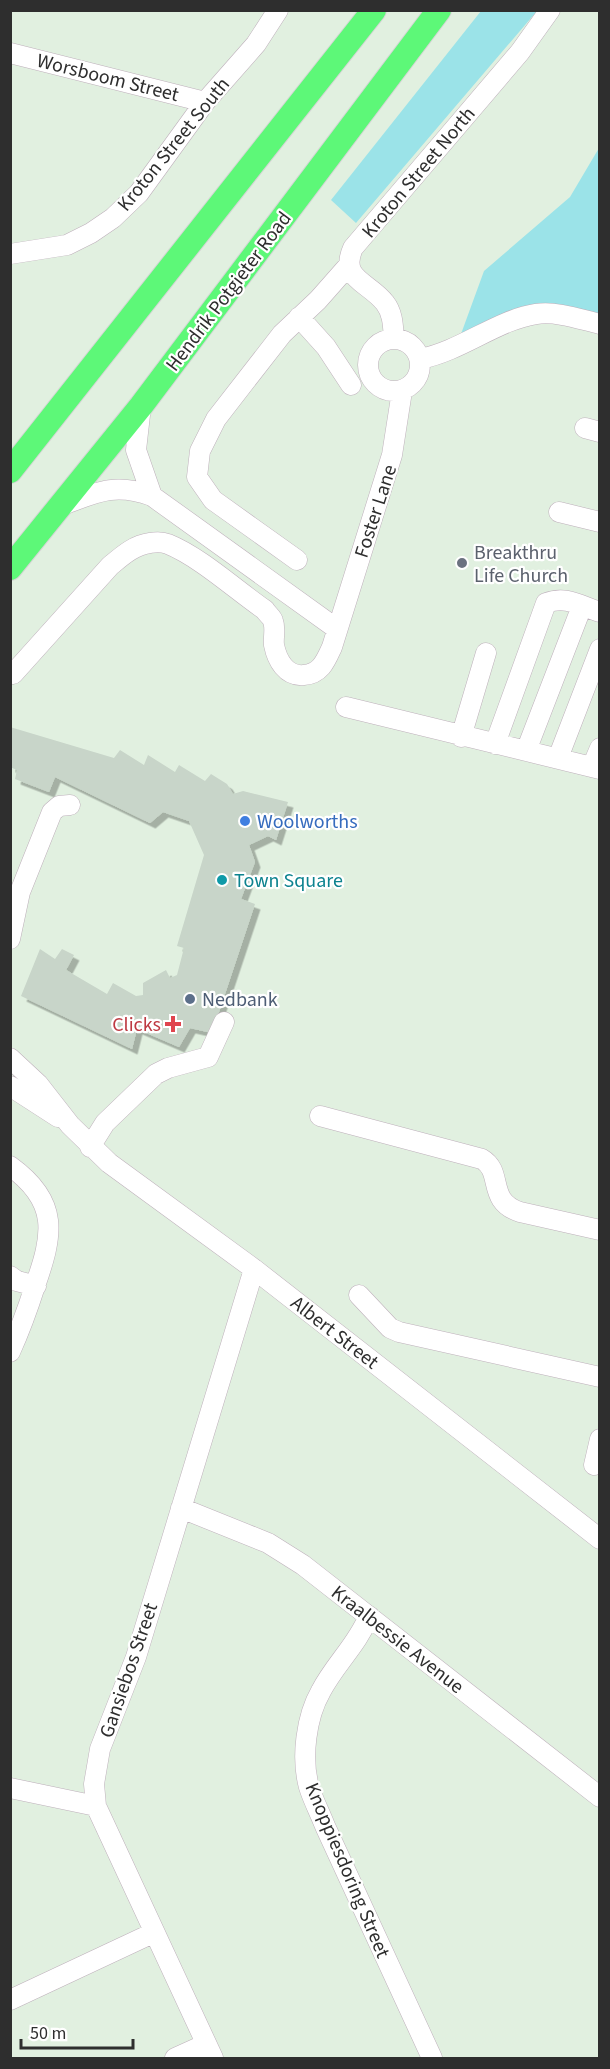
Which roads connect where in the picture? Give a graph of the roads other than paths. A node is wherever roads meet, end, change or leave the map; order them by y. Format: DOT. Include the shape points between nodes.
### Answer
graph roads {
  1 [pos="278,10"];
  2 [pos="359,10"];
  3 [pos="374,10"];
  4 [pos="440,10"];
  5 [pos="550,10"];
  6 [pos="10,53"];
  7 [pos="205,102"];
  8 [pos="300,105"];
  9 [pos="10,254"];
  10 [pos="348,266"];
  11 [pos="299,317"];
  12 [pos="600,324"];
  13 [pos="394,339"];
  14 [pos="420,359"];
  15 [pos="351,385"];
  16 [pos="402,391"];
  17 [pos="141,406"];
  18 [pos="10,471"];
  19 [pos="152,496"];
  20 [pos="59,506"];
  21 [pos="559,512"];
  22 [pos="600,522"];
  23 [pos="297,560"];
  24 [pos="10,568"];
  25 [pos="591,609"];
  26 [pos="337,628"];
  27 [pos="600,649"];
  28 [pos="486,653"];
  29 [pos="13,674"];
  30 [pos="346,707"];
  31 [pos="461,737"];
  32 [pos="495,744"];
  33 [pos="600,748"];
  34 [pos="526,751"];
  35 [pos="558,758"];
  36 [pos="596,768"];
  37 [pos="70,805"];
  38 [pos="10,939"];
  39 [pos="224,1022"];
  40 [pos="10,1058"];
  41 [pos="14,1090"];
  42 [pos="320,1116"];
  43 [pos="70,1125"];
  44 [pos="90,1147"];
  45 [pos="10,1166"];
  46 [pos="600,1230"];
  47 [pos="254,1269"];
  48 [pos="10,1276"];
  49 [pos="36,1286"];
  50 [pos="359,1296"];
  51 [pos="10,1352"];
  52 [pos="600,1377"];
  53 [pos="600,1439"];
  54 [pos="594,1465"];
  55 [pos="181,1508"];
  56 [pos="600,1539"];
  57 [pos="369,1616"];
  58 [pos="10,1788"];
  59 [pos="600,1797"];
  60 [pos="96,1806"];
  61 [pos="153,1933"];
  62 [pos="10,2000"];
  63 [pos="209,2051"];
  64 [pos="175,2058"];
  65 [pos="432,2058"];
  1 -- 7 [label="street, Kroton Street South" via="256,44"];
  2 -- 8 [label="main road" via="321,63"];
  3 -- 8 [label="main road"];
  4 -- 17 [label="main road, Hendrik Potgieter Road"];
  5 -- 10 [label="street, Kroton Street North" via="520,52 353,248"];
  6 -- 7 [label="street, Worsboom Street"];
  7 -- 9 [label="street, Kroton Street South" via="139,193 113,218 67,245"];
  8 -- 18 [label="main road"];
  10 -- 11 [label="street, Kroton Street North"];
  10 -- 13 [label="street" via="385,302 391,312"];
  11 -- 15 [label="street" via="326,347"];
  11 -- 23 [label="street, Kroton Street North" via="216,419 200,451 197,477 213,500"];
  12 -- 14 [label="street" via="568,316 535,314 436,356"];
  13 -- 14 [label="street" via="410,344"];
  13 -- 16 [label="street" via="373,349 369,373 378,386"];
  14 -- 16 [label="street" via="419,375"];
  16 -- 26 [label="street, Foster Lane" via="392,455"];
  17 -- 19 [label="street" via="136,450"];
  17 -- 20 [label="main road, Hendrik Potgieter Road"];
  19 -- 20 [label="street" via="135,489 116,488"];
  19 -- 26 [label="street"];
  20 -- 24 [label="main road, Hendrik Potgieter Road"];
  21 -- 22 [label="street"];
  25 -- 32 [label="street" via="558,598 546,603"];
  25 -- 34 [label="street"];
  26 -- 29 [label="street, Foster Lane" via="323,666 317,672 294,675 283,668 274,644 273,620 264,610 194,559 167,543 152,542 128,552 111,566"];
  27 -- 35 [label="street"];
  28 -- 31 [label="street"];
  30 -- 31 [label="street"];
  31 -- 32 [label="street"];
  32 -- 34 [label="street"];
  33 -- 36 [label="street"];
  34 -- 35 [label="street"];
  35 -- 36 [label="street"];
  37 -- 38 [label="street" via="59,806 52,812 20,892"];
  39 -- 44 [label="street" via="208,1057 156,1074 105,1123"];
  40 -- 43 [label="street, Albert Street" via="38,1084"];
  41 -- 43 [label="street, Albert Street"];
  42 -- 46 [label="street" via="482,1159 490,1165 502,1202 508,1207"];
  43 -- 44 [label="street, Albert Street"];
  44 -- 47 [label="street, Albert Street"];
  45 -- 49 [label="street" via="30,1182 47,1213 49,1245"];
  47 -- 55 [label="street, Gansiebos Street"];
  47 -- 56 [label="street, Albert Street"];
  48 -- 49 [label="street"];
  49 -- 51 [label="street"];
  50 -- 52 [label="street" via="390,1328 399,1332"];
  53 -- 54 [label="street"];
  55 -- 57 [label="street, Kraalbessie Avenue" via="268,1543"];
  55 -- 60 [label="street, Gansiebos Street" via="136,1657 100,1749 94,1784"];
  57 -- 59 [label="street, Kraalbessie Avenue"];
  57 -- 65 [label="street, Knoppiesdoring Street" via="361,1635 320,1691 310,1718 306,1771 325,1826"];
  58 -- 60 [label="street"];
  60 -- 61 [label="street, Gansiebos Street"];
  61 -- 62 [label="street"];
  61 -- 63 [label="street, Gansiebos Street"];
  63 -- 64 [label="street"];
}
